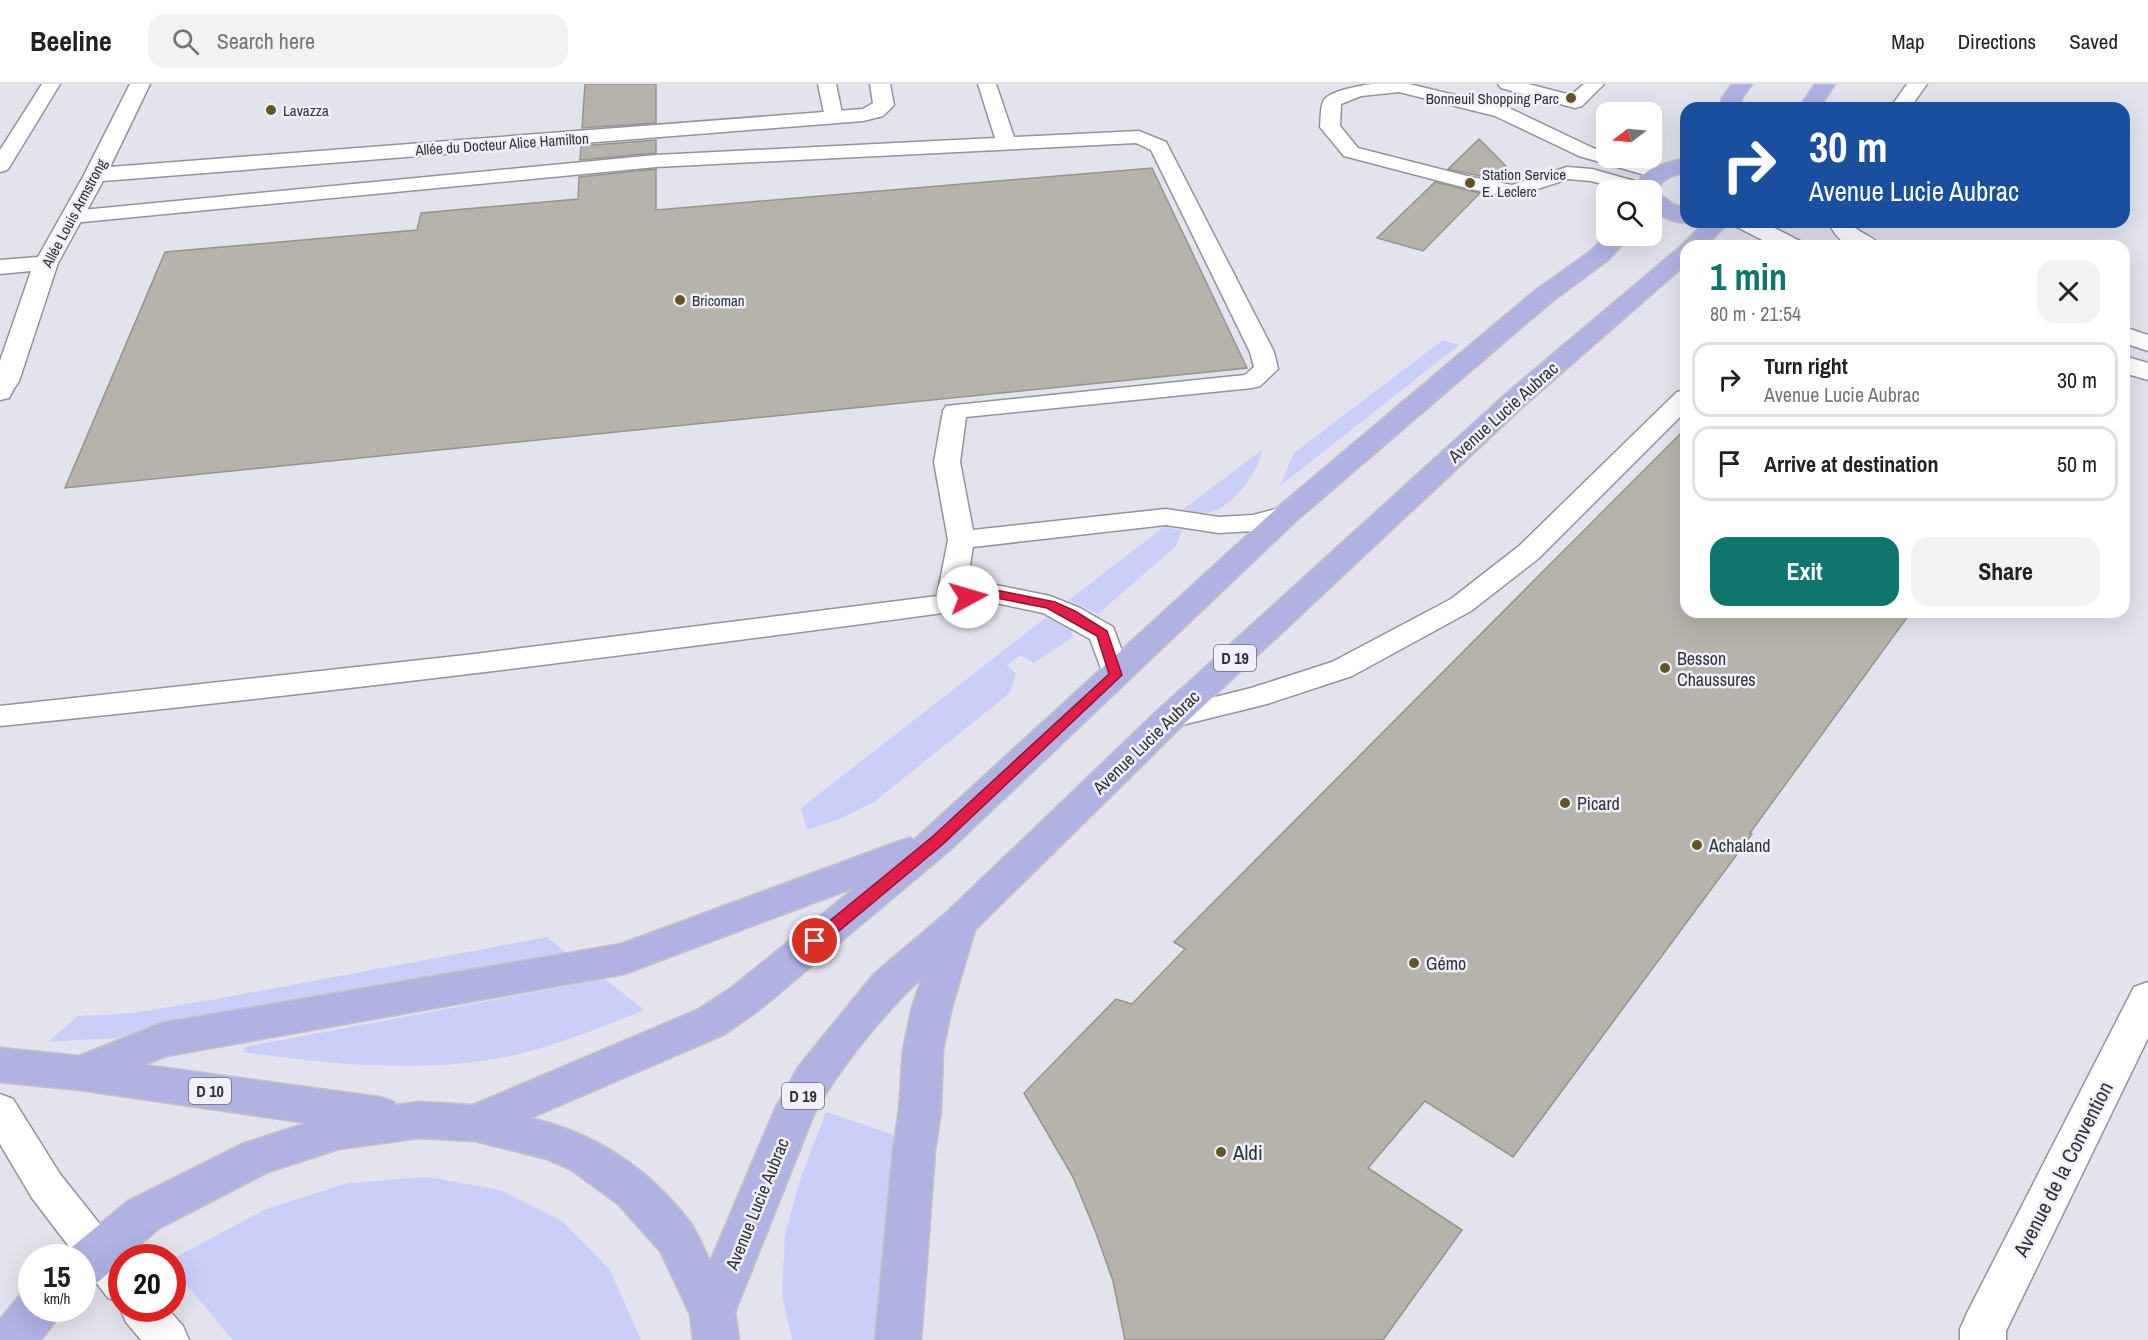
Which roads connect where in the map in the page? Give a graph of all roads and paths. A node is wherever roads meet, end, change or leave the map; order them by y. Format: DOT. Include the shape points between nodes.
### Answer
graph roads {
  1 [pos="51,84"];
  2 [pos="140,84"];
  3 [pos="827,84"];
  4 [pos="880,84"];
  5 [pos="987,84"];
  6 [pos="1507,84"];
  7 [pos="1595,84"];
  8 [pos="1742,84"];
  9 [pos="1825,84"];
  10 [pos="1917,84"];
  11 [pos="1732,102"];
  12 [pos="1813,102"];
  13 [pos="1904,102"];
  14 [pos="834,118"];
  15 [pos="1560,118"];
  16 [pos="1006,144"];
  17 [pos="0,166"];
  18 [pos="95,176"];
  19 [pos="1631,180"];
  20 [pos="1652,180"];
  21 [pos="1662,184"];
  22 [pos="1680,214"];
  23 [pos="72,217"];
  24 [pos="1712,228"];
  25 [pos="1757,228"];
  26 [pos="1843,228"];
  27 [pos="1699,240"];
  28 [pos="1780,240"];
  29 [pos="1860,240"];
  30 [pos="1609,246"];
  31 [pos="1680,258"];
  32 [pos="46,263"];
  33 [pos="0,267"];
  34 [pos="1680,268"];
  35 [pos="1662,275"];
  36 [pos="2130,337"];
  37 [pos="2148,343"];
  38 [pos="2130,366"];
  39 [pos="2148,372"];
  40 [pos="3,387"];
  41 [pos="1680,403"];
  42 [pos="1287,514"];
  43 [pos="961,540"];
  44 [pos="950,603"];
  45 [pos="1116,675"];
  46 [pos="0,716"];
  47 [pos="1170,718"];
  48 [pos="937,841"];
  49 [pos="959,923"];
  50 [pos="2148,999"];
  51 [pos="0,1065"];
  52 [pos="80,1073"];
  53 [pos="0,1110"];
  54 [pos="419,1120"];
  55 [pos="475,1123"];
  56 [pos="100,1268"];
  57 [pos="27,1322"];
  58 [pos="153,1322"];
  59 [pos="714,1326"];
  60 [pos="12,1340"];
  61 [pos="168,1340"];
  62 [pos="898,1340"];
  63 [pos="1983,1340"];
  1 -- 17 [label="lane"];
  2 -- 18 [label="street, Allée Louis Armstrong"];
  3 -- 14 [label="lane"];
  4 -- 14 [label="street, Allée du Docteur Alice Hamilton" via="884,105 876,112"];
  5 -- 16 [label="lane"];
  6 -- 15 [label="lane"];
  7 -- 15 [label="lane"];
  8 -- 11 [label="main road"];
  9 -- 12 [label="main road"];
  10 -- 13 [label="street"];
  14 -- 18 [label="street, Allée du Docteur Alice Hamilton"];
  15 -- 19 [label="lane" via="1502,112 1399,87 1358,91 1332,101 1330,127 1351,152 1513,191 1567,173"];
  15 -- 20 [label="lane" via="1586,152"];
  16 -- 23 [label="lane" via="656,161"];
  16 -- 43 [label="lane" via="1139,137 1159,146 1262,352 1266,369 1252,381 955,411 947,462"];
  18 -- 23 [label="street, Allée Louis Armstrong"];
  21 -- 22 [label="main road" via="1665,209"];
  23 -- 32 [label="street, Allée Louis Armstrong"];
  24 -- 27 [label="main road"];
  25 -- 28 [label="street"];
  26 -- 29 [label="street"];
  30 -- 42 [label="main road" via="1532,305"];
  31 -- 35 [label="main road, Avenue Lucie Aubrac / D 19"];
  32 -- 33 [label="street"];
  32 -- 40 [label="street, Allée Louis Armstrong"];
  34 -- 35 [label="street"];
  35 -- 47 [label="main road, Avenue Lucie Aubrac / D 19" via="1517,398"];
  36 -- 37 [label="street"];
  38 -- 39 [label="street"];
  41 -- 47 [label="lane" via="1529,552 1461,605 1342,669 1256,697"];
  42 -- 43 [label="lane" via="1254,523 1219,525 1166,517"];
  42 -- 45 [label="main road"];
  43 -- 44 [label="lane"];
  44 -- 45 [label="lane" via="986,592 1050,605 1102,634"];
  44 -- 46 [label="lane" via="583,652"];
  45 -- 48 [label="main road"];
  47 -- 49 [label="main road, Avenue Lucie Aubrac / D 19"];
  48 -- 52 [label="main road" via="624,959 162,1040"];
  48 -- 55 [label="main road" via="745,999 711,1022"];
  49 -- 59 [label="main road, Avenue Lucie Aubrac / D 19" via="888,985 813,1078 796,1109"];
  49 -- 62 [label="main road" via="932,1007 923,1050"];
  50 -- 63 [label="street, Avenue de la Convention" via="1983,1329"];
  51 -- 52 [label="main road, D 10"];
  52 -- 54 [label="main road, D 10"];
  53 -- 56 [label="lane"];
  54 -- 55 [label="main road"];
  54 -- 56 [label="main road" via="339,1131 257,1157 143,1215"];
  55 -- 59 [label="main road" via="554,1142 585,1156 633,1190 675,1237"];
  57 -- 60 [label="main road"];
  58 -- 61 [label="lane"];
}
